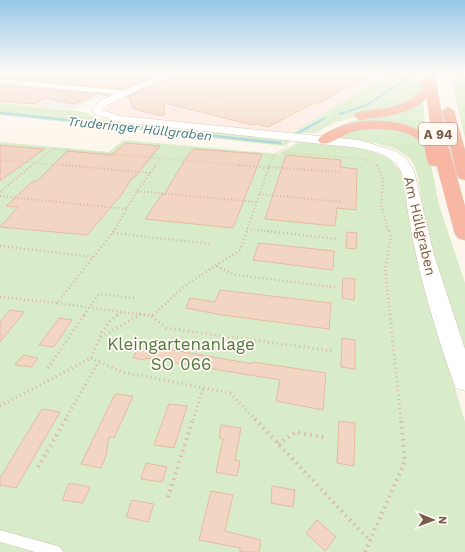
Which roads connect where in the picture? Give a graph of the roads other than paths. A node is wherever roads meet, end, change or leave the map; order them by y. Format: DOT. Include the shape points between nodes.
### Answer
graph roads {
  1 [pos="116,98"];
  2 [pos="420,98"];
  3 [pos="436,98"];
  4 [pos="446,102"];
  5 [pos="320,135"];
  6 [pos="460,144"];
  7 [pos="465,175"];
  8 [pos="450,189"];
  9 [pos="465,234"];
  10 [pos="465,381"];
  11 [pos="0,536"];
  12 [pos="56,552"];
  1 -- 5 [label="main road, Am Hüllgraben" via="98,106 98,112 119,119"];
  2 -- 5 [label="highway" via="405,106 347,120"];
  3 -- 8 [label="highway, A 94" via="439,141"];
  4 -- 6 [label="highway, A 94"];
  5 -- 8 [label="highway" via="368,125 396,127 418,134 432,146 438,176"];
  5 -- 10 [label="main road, Am Hüllgraben" via="380,150 405,165 443,320"];
  6 -- 7 [label="highway, A 94"];
  8 -- 9 [label="highway, A 94"];
  11 -- 12 [label="lane"];
}
